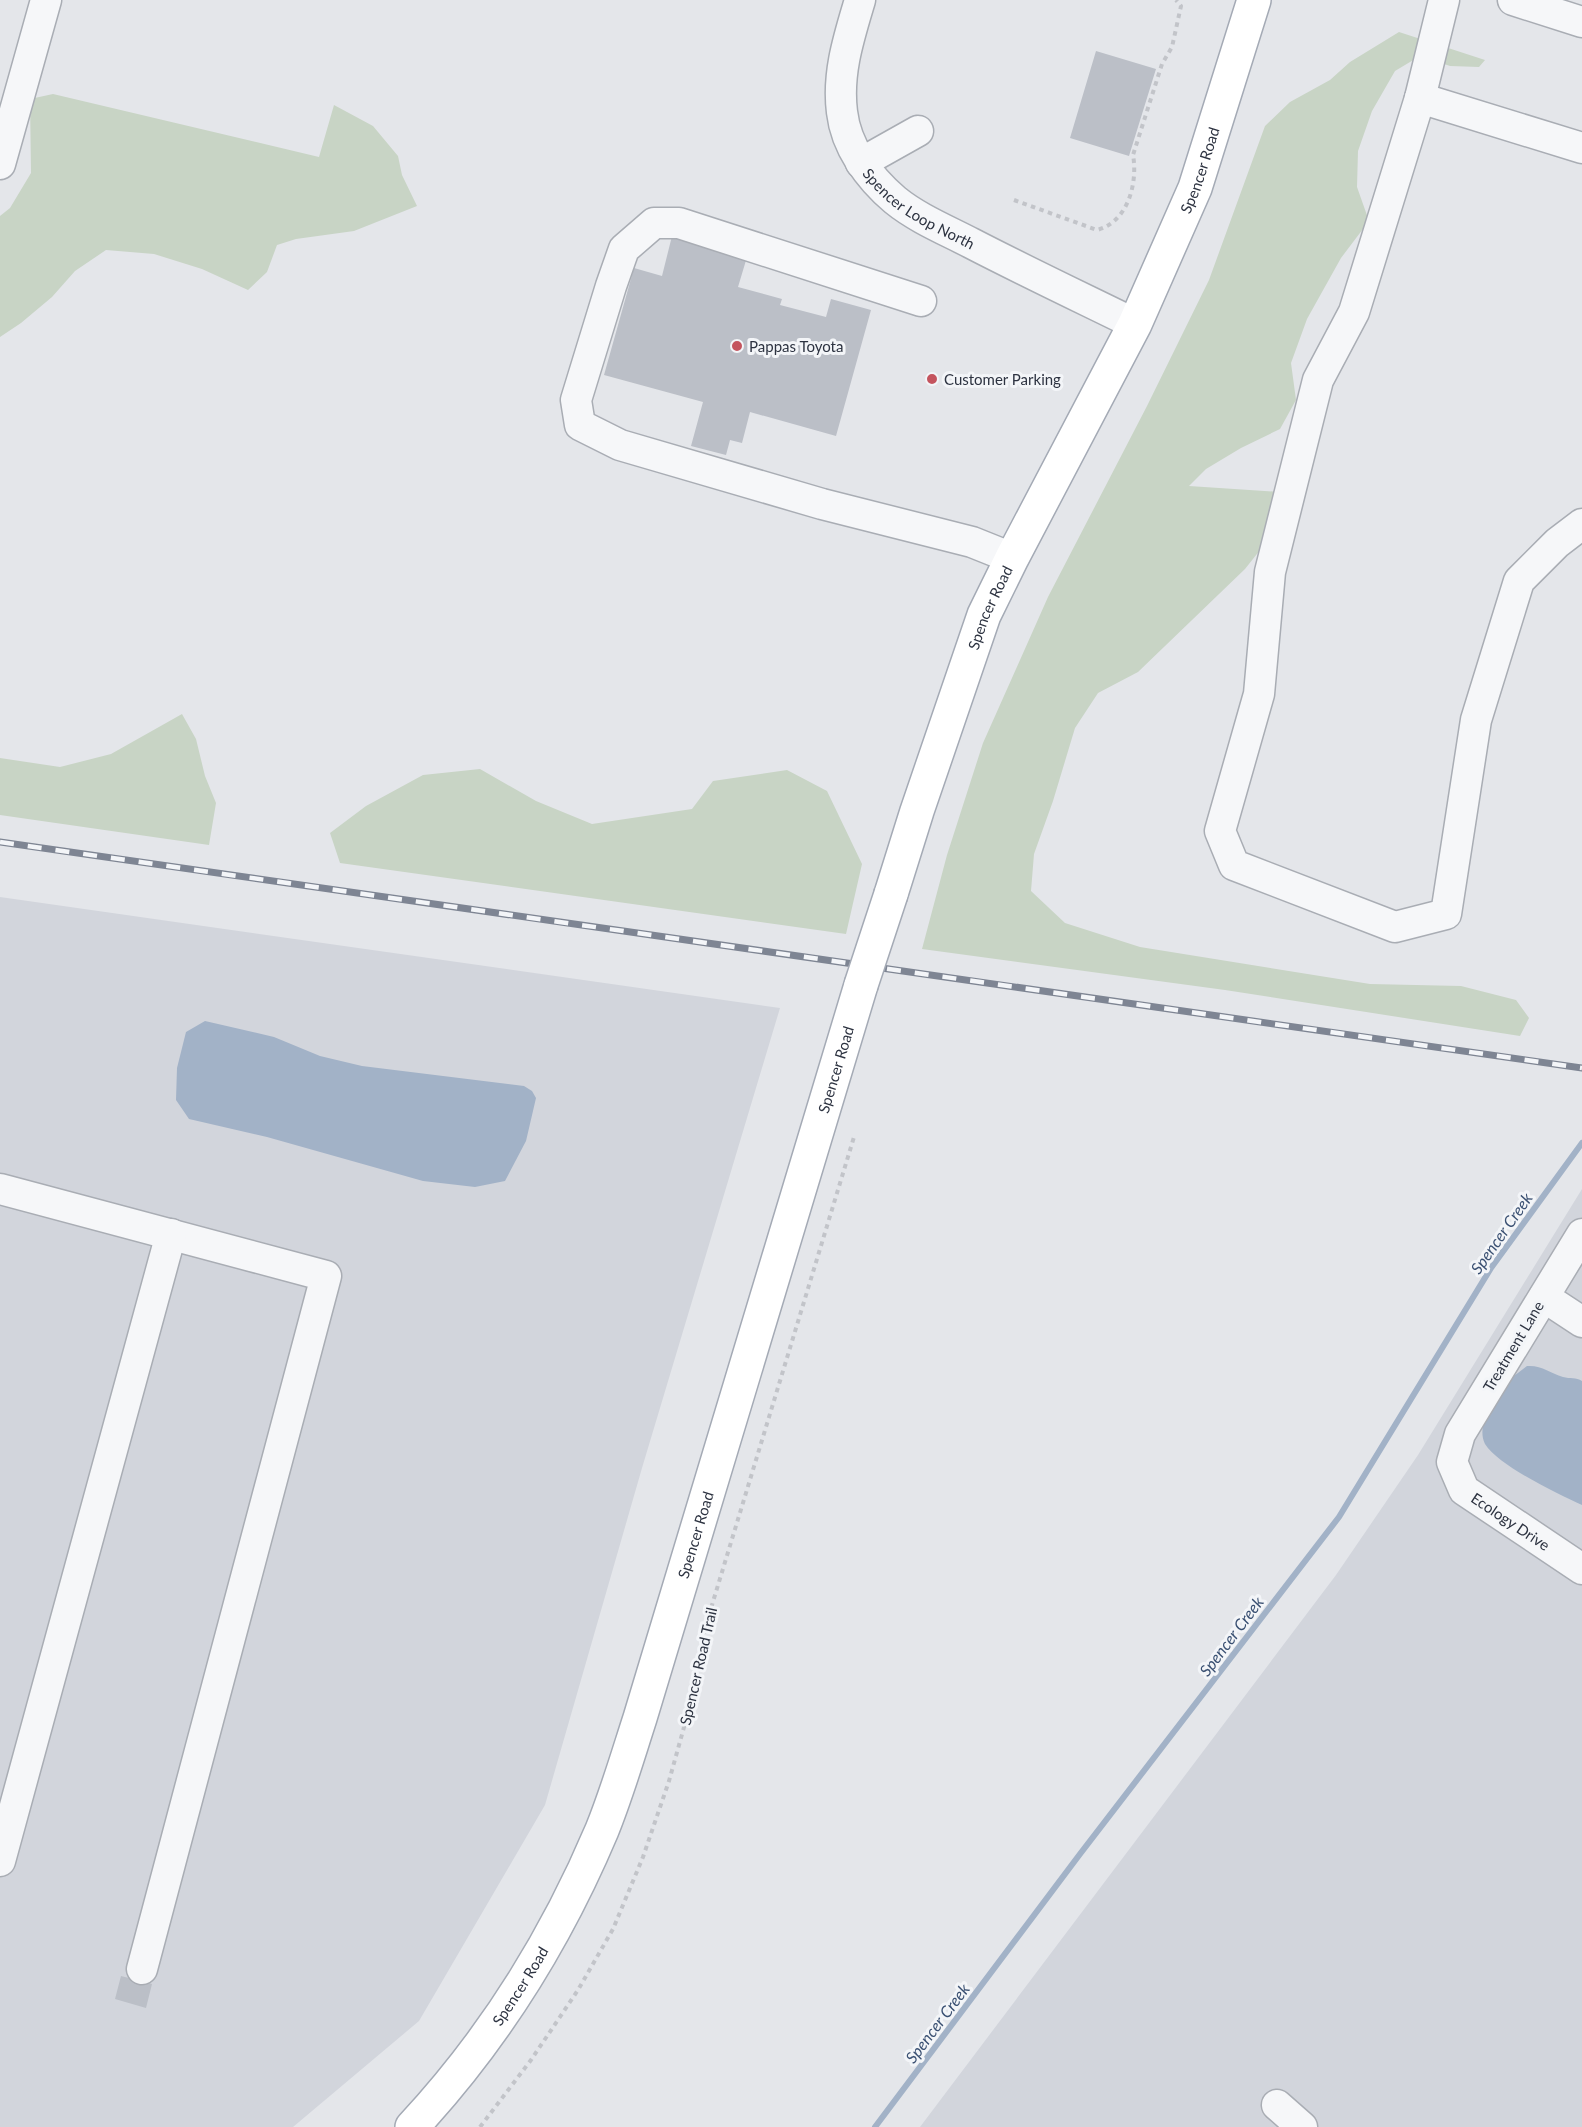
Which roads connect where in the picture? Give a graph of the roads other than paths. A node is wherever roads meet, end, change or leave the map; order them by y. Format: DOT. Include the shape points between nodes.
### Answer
graph roads {
  1 [pos="46,0"];
  2 [pos="860,0"];
  3 [pos="1254,0"];
  4 [pos="1444,0"];
  5 [pos="1514,0"];
  6 [pos="1582,22"];
  7 [pos="1420,98"];
  8 [pos="918,130"];
  9 [pos="1582,148"];
  10 [pos="861,163"];
  11 [pos="0,164"];
  12 [pos="921,302"];
  13 [pos="1135,324"];
  14 [pos="1582,524"];
  15 [pos="1012,558"];
  16 [pos="1,1194"];
  17 [pos="171,1234"];
  18 [pos="1582,1234"];
  19 [pos="1544,1297"];
  20 [pos="1582,1322"];
  21 [pos="1452,1462"];
  22 [pos="1582,1569"];
  23 [pos="0,1861"];
  24 [pos="142,1969"];
  25 [pos="412,2127"];
  1 -- 11 [label="street"];
  2 -- 10 [label="street, Spencer Loop North" via="845,51 840,90 849,139"];
  3 -- 13 [label="main road, Spencer Road" via="1195,188"];
  4 -- 7 [label="street"];
  5 -- 6 [label="street"];
  7 -- 9 [label="street"];
  7 -- 14 [label="street" via="1354,312 1318,380 1270,572 1259,694 1220,831 1234,865 1395,927 1446,914 1476,720 1518,581"];
  8 -- 10 [label="street"];
  10 -- 13 [label="street, Spencer Loop North" via="897,201 928,220"];
  12 -- 15 [label="street" via="680,223 654,223 624,249 576,400 580,425 620,445 822,504 972,542"];
  13 -- 15 [label="main road, Spencer Road"];
  15 -- 25 [label="main road, Spencer Road, bridge" via="984,615 961,679 861,985 640,1718 602,1828 555,1928 519,1990 476,2051"];
  16 -- 17 [label="street"];
  17 -- 23 [label="street"];
  17 -- 24 [label="street" via="326,1276"];
  18 -- 19 [label="street, Treatment Lane"];
  19 -- 20 [label="street"];
  19 -- 21 [label="street, Treatment Lane" via="1460,1434"];
  21 -- 22 [label="street, Ecology Drive" via="1464,1490"];
}
